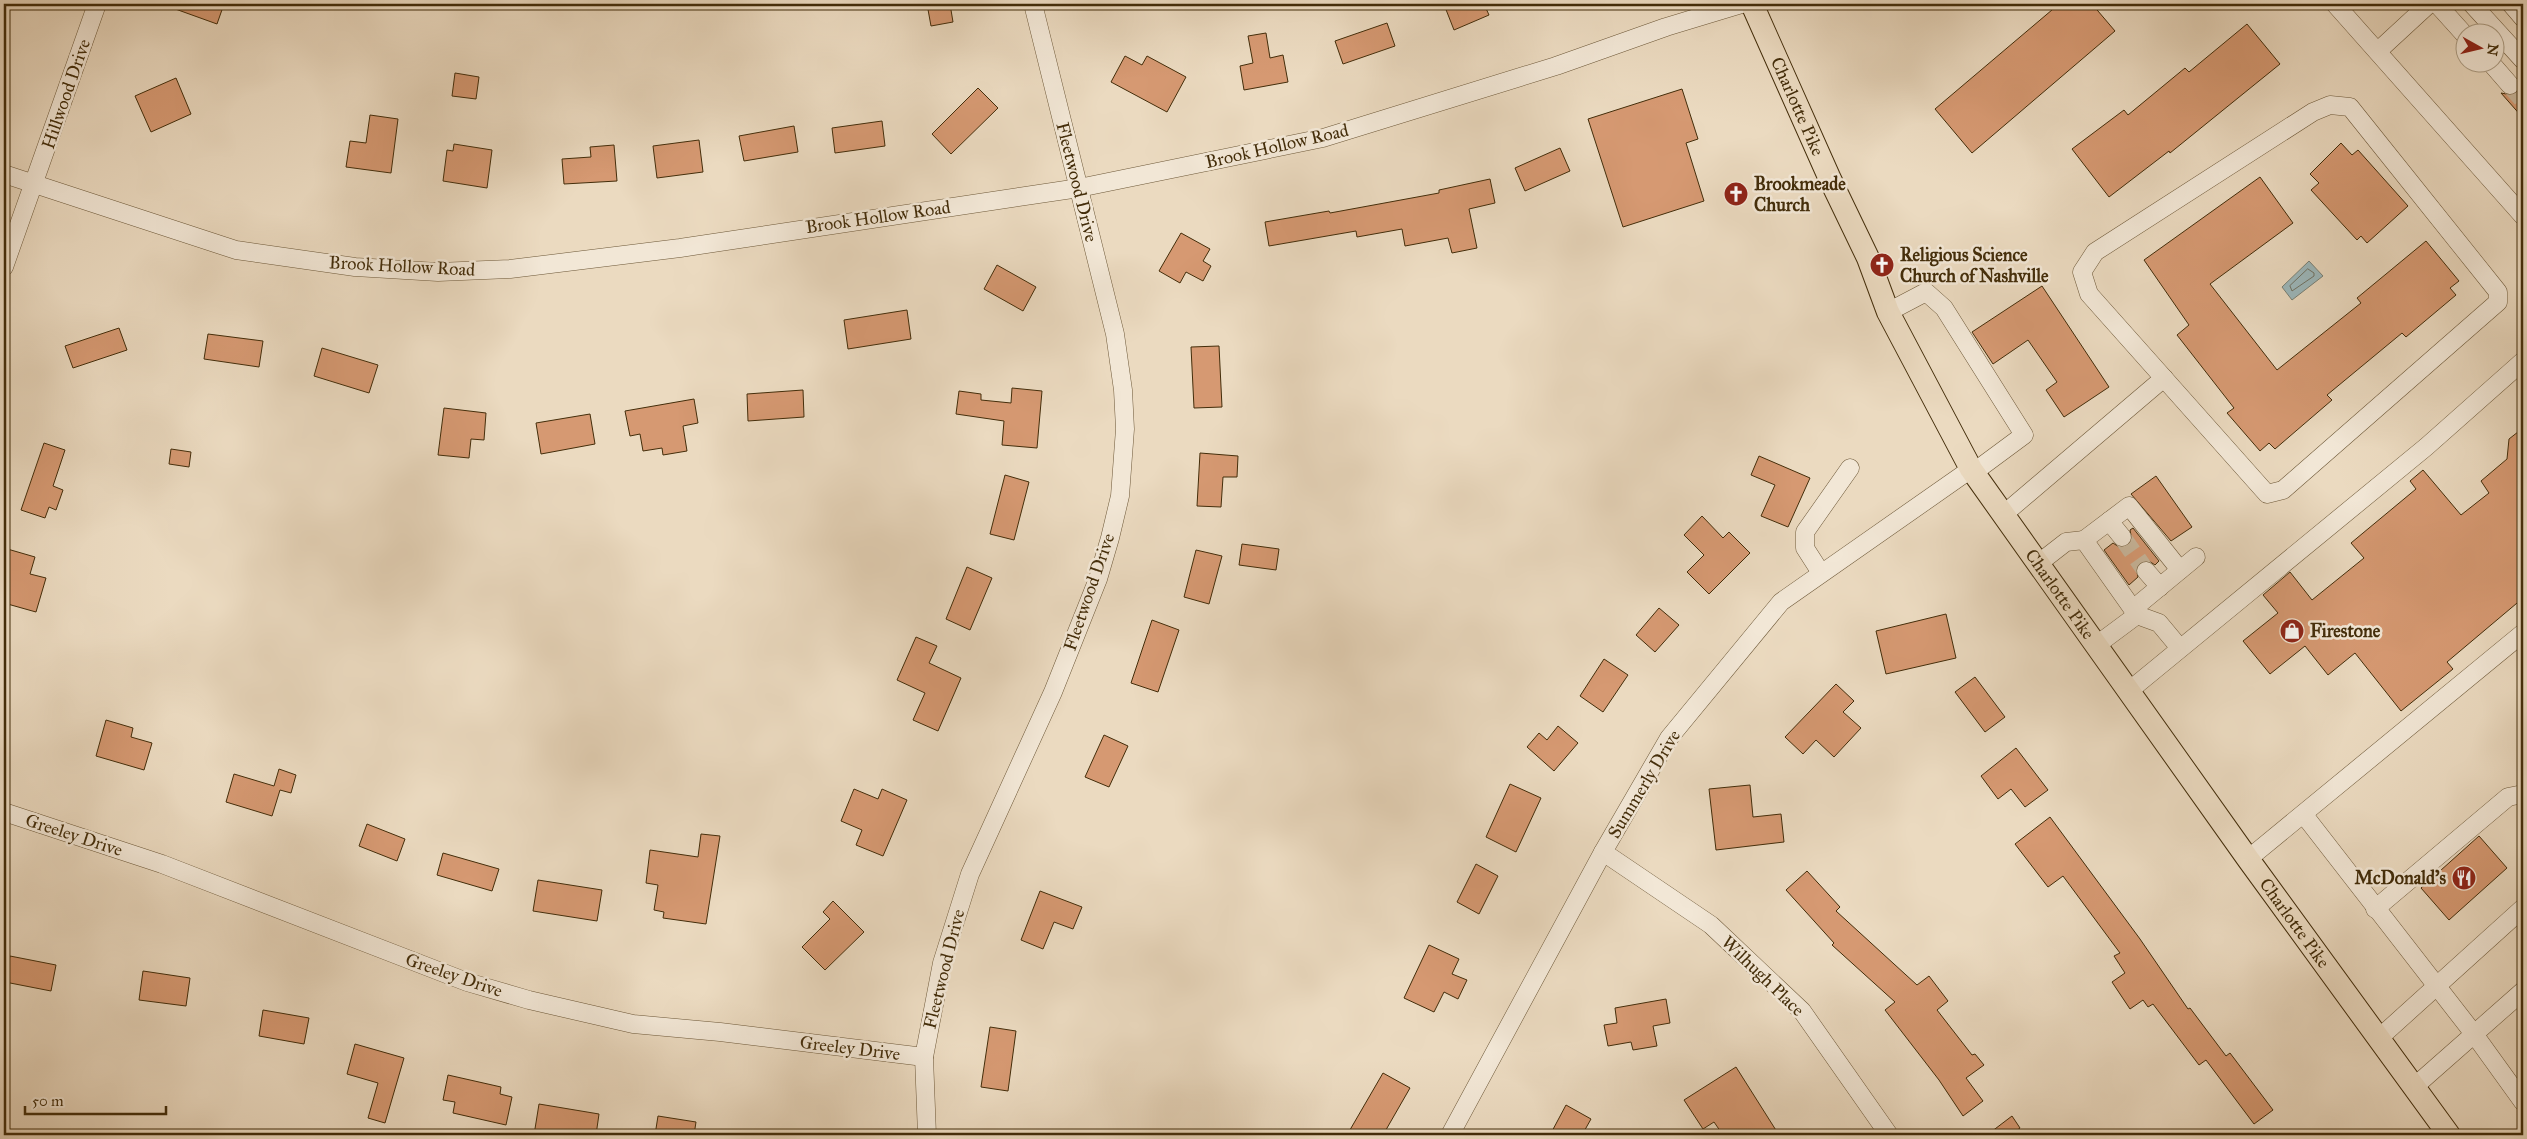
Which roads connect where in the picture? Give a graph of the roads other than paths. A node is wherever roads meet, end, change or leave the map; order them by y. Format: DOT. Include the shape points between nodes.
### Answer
graph roads {
  1 [pos="97,4"];
  2 [pos="1033,4"];
  3 [pos="1742,4"];
  4 [pos="1752,4"];
  5 [pos="2335,4"];
  6 [pos="2429,4"];
  7 [pos="2437,4"];
  8 [pos="2472,4"];
  9 [pos="2511,4"];
  10 [pos="2523,18"];
  11 [pos="2454,23"];
  12 [pos="2378,51"];
  13 [pos="2523,60"];
  14 [pos="2499,72"];
  15 [pos="2510,85"];
  16 [pos="4,174"];
  17 [pos="34,184"];
  18 [pos="1079,188"];
  19 [pos="2523,216"];
  20 [pos="4,267"];
  21 [pos="1888,312"];
  22 [pos="2523,361"];
  23 [pos="2164,378"];
  24 [pos="1850,468"];
  25 [pos="1972,470"];
  26 [pos="2004,514"];
  27 [pos="2109,521"];
  28 [pos="2122,537"];
  29 [pos="2084,540"];
  30 [pos="2196,557"];
  31 [pos="2039,563"];
  32 [pos="2180,570"];
  33 [pos="2146,571"];
  34 [pos="1821,574"];
  35 [pos="2160,587"];
  36 [pos="2135,612"];
  37 [pos="2523,633"];
  38 [pos="2098,644"];
  39 [pos="2179,648"];
  40 [pos="2130,690"];
  41 [pos="2523,794"];
  42 [pos="4,812"];
  43 [pos="2304,815"];
  44 [pos="1603,852"];
  45 [pos="2248,860"];
  46 [pos="2523,908"];
  47 [pos="2376,909"];
  48 [pos="2435,987"];
  49 [pos="2523,991"];
  50 [pos="2479,1030"];
  51 [pos="2378,1039"];
  52 [pos="924,1057"];
  53 [pos="2414,1087"];
  54 [pos="2523,1102"];
  55 [pos="927,1135"];
  56 [pos="1450,1135"];
  57 [pos="1889,1135"];
  58 [pos="2449,1135"];
  1 -- 17 [label="street, Hillwood Drive"];
  2 -- 18 [label="street, Fleetwood Drive"];
  3 -- 18 [label="street, Brook Hollow Road" via="1323,138"];
  4 -- 21 [label="main road, Charlotte Pike" via="1868,258"];
  5 -- 12 [label="street"];
  6 -- 12 [label="street"];
  7 -- 11 [label="street"];
  8 -- 13 [label="street"];
  9 -- 10 [label="street"];
  12 -- 19 [label="street"];
  14 -- 15 [label="street"];
  16 -- 17 [label="street, Brook Hollow Road"];
  17 -- 18 [label="street, Brook Hollow Road" via="236,250 355,267 438,272 510,269 670,249"];
  17 -- 20 [label="street, Hillwood Drive"];
  18 -- 52 [label="street, Fleetwood Drive" via="1115,334 1123,390 1120,496 1098,579 1053,692 970,874 942,963"];
  21 -- 25 [label="main road, Charlotte Pike"];
  21 -- 25 [label="street, Summerly Drive" via="1926,292 1944,308 2024,435"];
  22 -- 39 [label="street" via="2418,454"];
  23 -- 23 [label="street" via="2089,294 2082,272 2095,252 2313,112 2330,105 2350,107 2498,292 2498,302 2283,490 2267,494"];
  23 -- 26 [label="street"];
  24 -- 34 [label="street" via="1805,532 1805,548"];
  25 -- 26 [label="main road, Charlotte Pike"];
  25 -- 34 [label="street, Summerly Drive"];
  26 -- 31 [label="main road, Charlotte Pike"];
  27 -- 28 [label="street"];
  27 -- 29 [label="street"];
  27 -- 32 [label="street" via="2130,506"];
  29 -- 31 [label="street" via="2066,542"];
  29 -- 36 [label="street"];
  30 -- 32 [label="street"];
  31 -- 38 [label="main road, Charlotte Pike"];
  32 -- 35 [label="street"];
  33 -- 35 [label="street"];
  34 -- 44 [label="street, Summerly Drive" via="1781,602 1669,738"];
  35 -- 36 [label="street"];
  36 -- 38 [label="street"];
  36 -- 39 [label="street" via="2159,622"];
  37 -- 43 [label="street"];
  38 -- 40 [label="main road, Charlotte Pike"];
  39 -- 40 [label="street"];
  40 -- 45 [label="main road, Charlotte Pike"];
  41 -- 47 [label="street" via="2508,797"];
  42 -- 52 [label="street, Greeley Drive" via="162,864 467,982 529,1000 633,1024"];
  43 -- 45 [label="street"];
  43 -- 47 [label="street"];
  44 -- 56 [label="street, Summerly Drive"];
  44 -- 57 [label="street, Wilhugh Place" via="1711,925 1802,1011"];
  45 -- 51 [label="main road, Charlotte Pike"];
  46 -- 48 [label="street"];
  47 -- 48 [label="street"];
  48 -- 50 [label="street"];
  48 -- 51 [label="street"];
  49 -- 50 [label="street"];
  50 -- 53 [label="street"];
  50 -- 54 [label="street"];
  51 -- 53 [label="main road, Charlotte Pike"];
  52 -- 55 [label="street, Fleetwood Drive"];
  53 -- 58 [label="main road, Charlotte Pike"];
}
